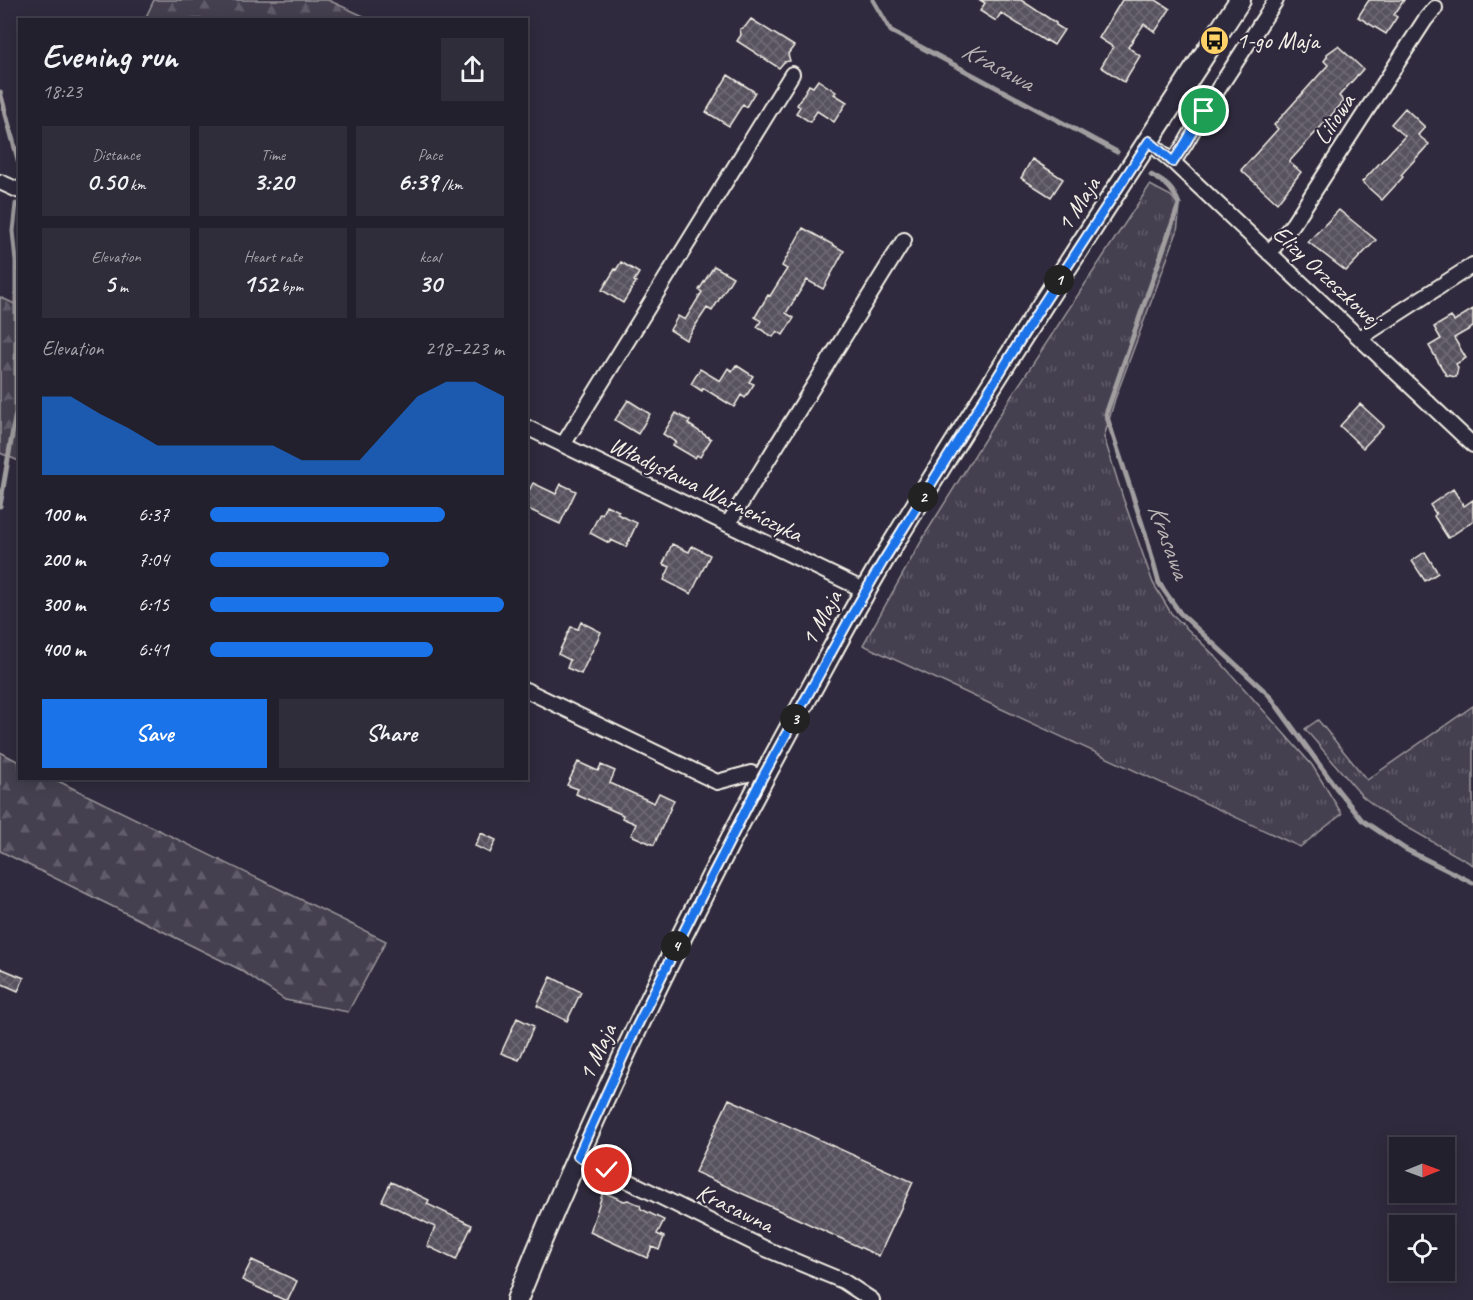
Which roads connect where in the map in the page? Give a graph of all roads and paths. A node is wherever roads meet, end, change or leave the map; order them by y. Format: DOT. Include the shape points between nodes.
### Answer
graph roads {
  1 [pos="1240,0"];
  2 [pos="1276,0"];
  3 [pos="1434,8"];
  4 [pos="792,74"];
  5 [pos="1149,141"];
  6 [pos="1173,162"];
  7 [pos="0,182"];
  8 [pos="18,190"];
  9 [pos="904,240"];
  10 [pos="1269,253"];
  11 [pos="1473,265"];
  12 [pos="1360,338"];
  13 [pos="528,428"];
  14 [pos="563,445"];
  15 [pos="1473,445"];
  16 [pos="728,525"];
  17 [pos="866,591"];
  18 [pos="528,691"];
  19 [pos="762,778"];
  20 [pos="578,1156"];
  21 [pos="517,1300"];
  22 [pos="872,1300"];
  1 -- 5 [label="main road, 1 Maja"];
  2 -- 6 [label="street"];
  3 -- 10 [label="street, Liliowa" via="1293,224"];
  4 -- 14 [label="street"];
  5 -- 6 [label="street, Elizy Orzeszkowej"];
  5 -- 17 [label="main road, 1 Maja" via="1037,313"];
  6 -- 10 [label="street, Elizy Orzeszkowej"];
  7 -- 8 [label="street"];
  9 -- 16 [label="street"];
  10 -- 12 [label="street, Elizy Orzeszkowej"];
  11 -- 12 [label="street"];
  12 -- 15 [label="street, Elizy Orzeszkowej"];
  13 -- 14 [label="street, Władysława Warneńczyka"];
  14 -- 16 [label="street, Władysława Warneńczyka"];
  16 -- 17 [label="street, Władysława Warneńczyka"];
  17 -- 19 [label="main road, 1 Maja"];
  18 -- 19 [label="street" via="717,782 751,773"];
  19 -- 20 [label="main road, 1 Maja" via="636,1028"];
  20 -- 21 [label="main road, 1 Maja"];
  20 -- 22 [label="street, Krasawna" via="756,1244 843,1281"];
}
